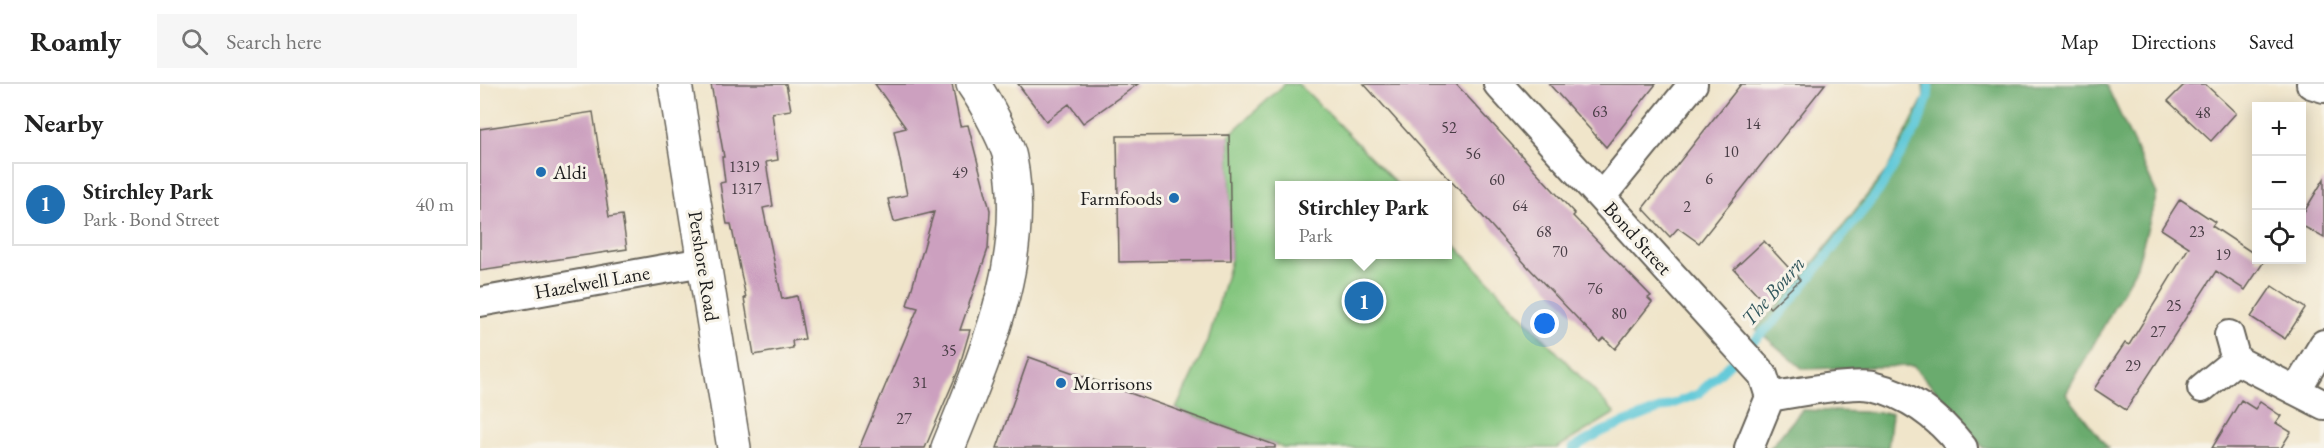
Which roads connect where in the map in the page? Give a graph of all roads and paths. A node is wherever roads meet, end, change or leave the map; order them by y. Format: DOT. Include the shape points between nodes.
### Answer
graph roads {
  1 [pos="675,84"];
  2 [pos="974,84"];
  3 [pos="1498,84"];
  4 [pos="1693,84"];
  5 [pos="2311,84"];
  6 [pos="2324,88"];
  7 [pos="1601,196"];
  8 [pos="703,262"];
  9 [pos="480,302"];
  10 [pos="2324,344"];
  11 [pos="1767,386"];
  12 [pos="2202,388"];
  13 [pos="2297,389"];
  14 [pos="2324,405"];
  15 [pos="734,448"];
  16 [pos="948,448"];
  17 [pos="1749,448"];
  18 [pos="1963,448"];
  1 -- 8 [label="main road, Pershore Road"];
  2 -- 16 [label="main road" via="1009,155 1014,239 993,336"];
  3 -- 7 [label="street, Bond Street"];
  4 -- 7 [label="street"];
  5 -- 6 [label="street"];
  7 -- 11 [label="street, Bond Street"];
  8 -- 9 [label="street, Hazelwell Lane"];
  8 -- 15 [label="main road, Pershore Road"];
  10 -- 13 [label="street"];
  11 -- 17 [label="street"];
  11 -- 18 [label="street" via="1801,391 1870,386 1910,400 1946,426"];
  12 -- 13 [label="street" via="2233,347"];
  13 -- 14 [label="street"];
}
